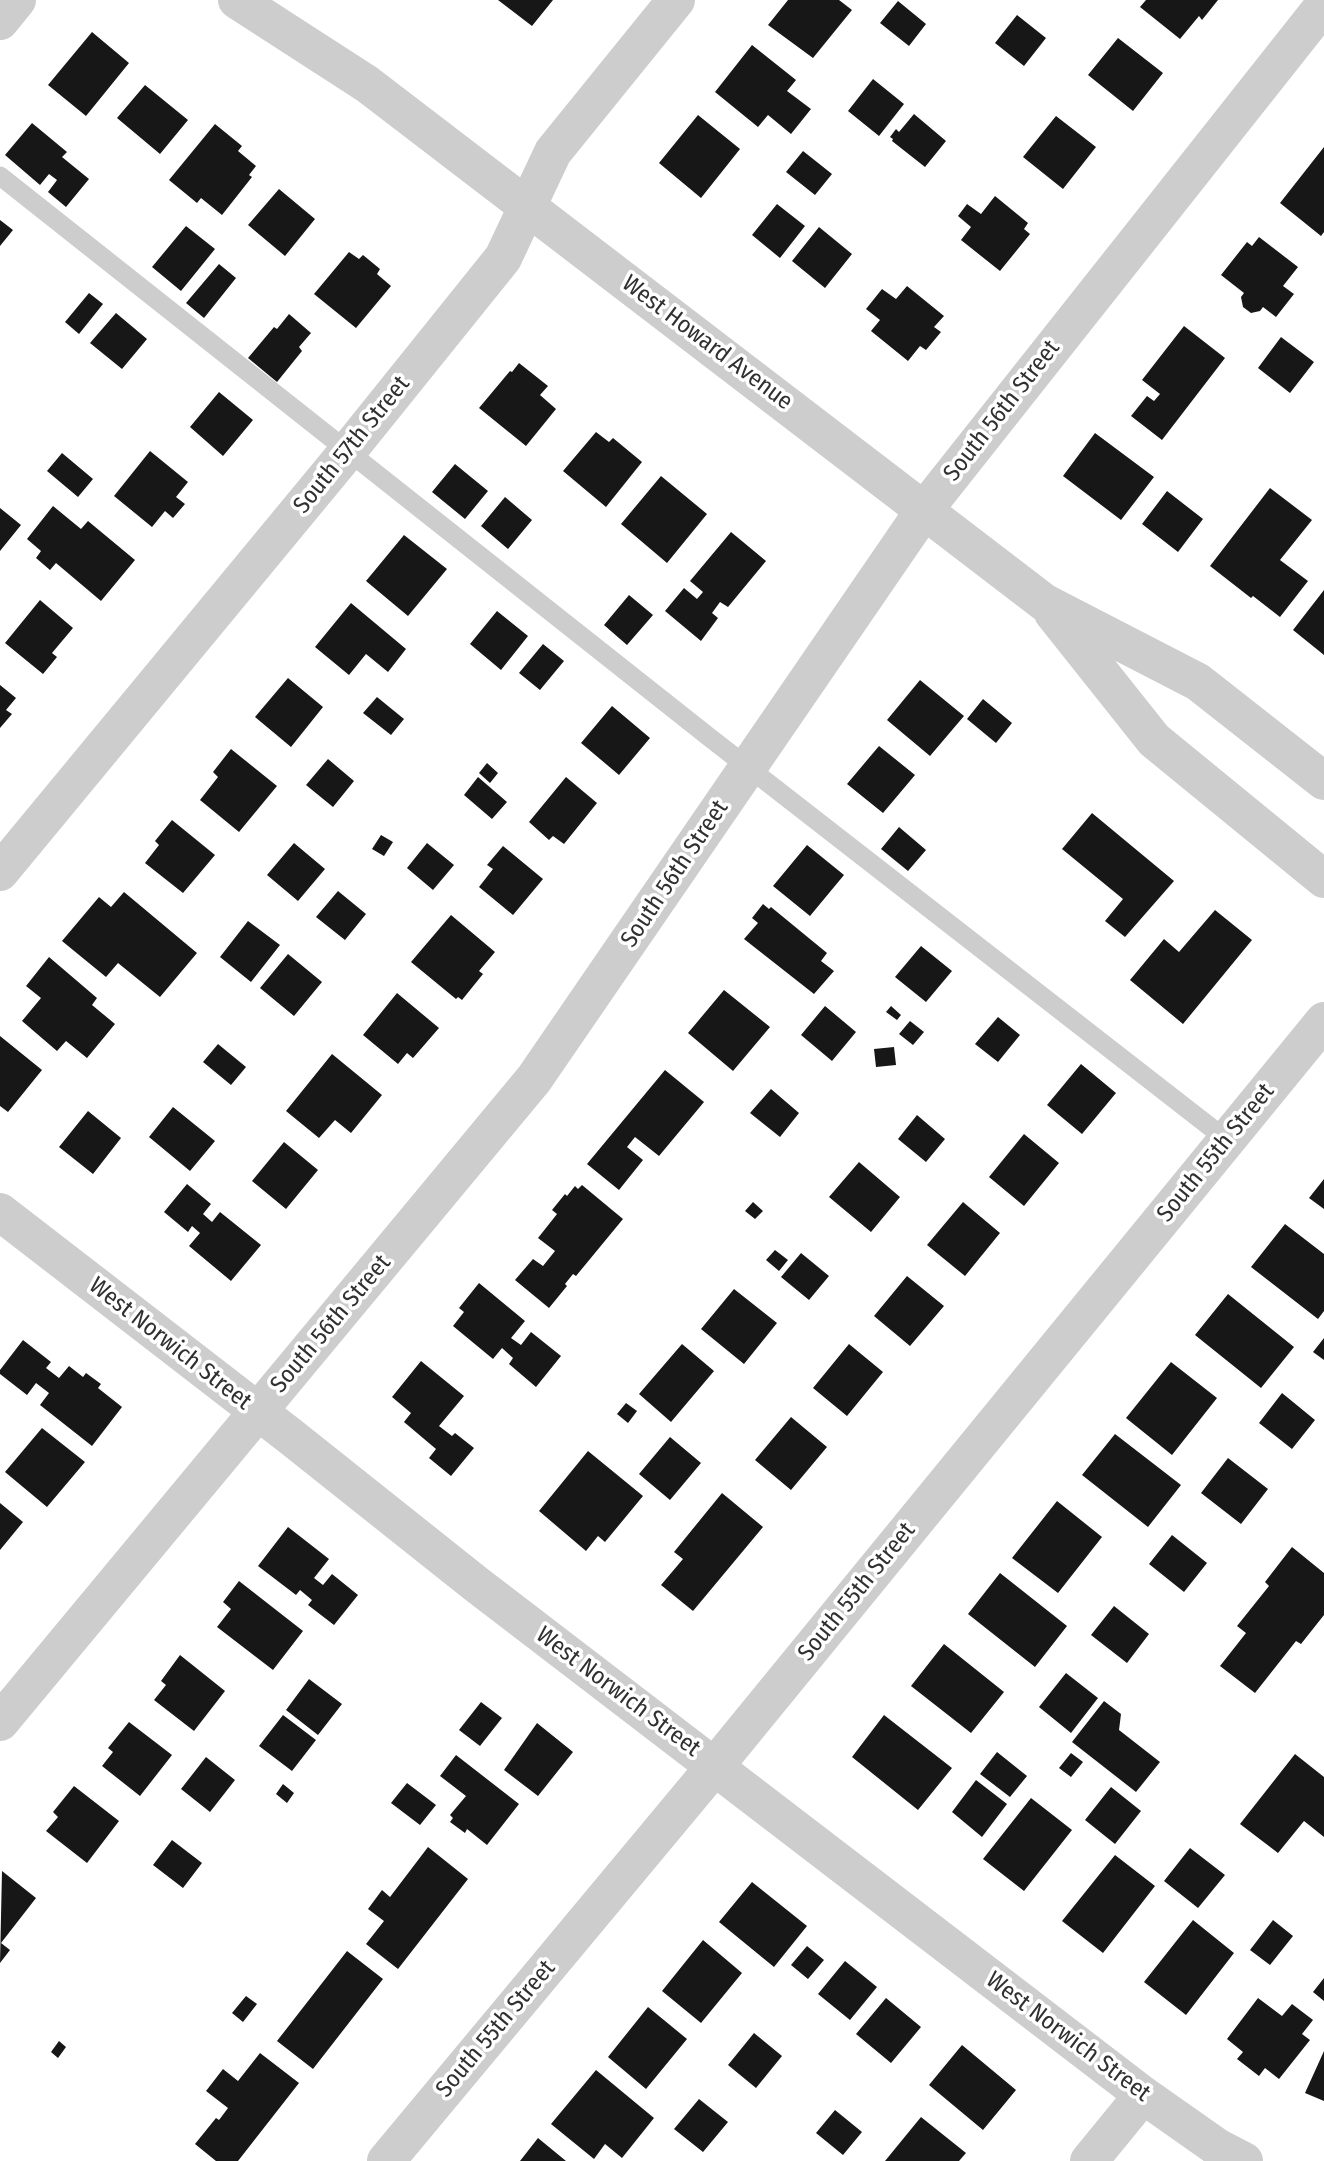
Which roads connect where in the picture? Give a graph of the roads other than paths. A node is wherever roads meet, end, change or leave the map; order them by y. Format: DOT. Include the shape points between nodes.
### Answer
graph roads {
  1 [pos="17,0"];
  2 [pos="237,0"];
  3 [pos="277,0"];
  4 [pos="676,0"];
  5 [pos="1324,5"];
  6 [pos="0,21"];
  7 [pos="367,84"];
  8 [pos="0,176"];
  9 [pos="527,206"];
  10 [pos="347,452"];
  11 [pos="925,509"];
  12 [pos="1045,603"];
  13 [pos="748,767"];
  14 [pos="1324,781"];
  15 [pos="0,872"];
  16 [pos="1324,879"];
  17 [pos="1324,1021"];
  18 [pos="1227,1140"];
  19 [pos="0,1212"];
  20 [pos="259,1412"];
  21 [pos="0,1722"];
  22 [pos="715,1766"];
  23 [pos="1143,2095"];
  24 [pos="386,2161"];
  25 [pos="1089,2161"];
  26 [pos="1244,2161"];
  1 -- 6 [label="street"];
  2 -- 7 [label="street, West Howard Avenue"];
  3 -- 7 [label="street, West Howard Avenue"];
  4 -- 9 [label="street, South 57th Street" via="553,152"];
  5 -- 11 [label="street, South 56th Street"];
  7 -- 9 [label="street, West Howard Avenue"];
  8 -- 10 [label="lane"];
  9 -- 10 [label="street, South 57th Street" via="503,258"];
  9 -- 11 [label="street, West Howard Avenue"];
  10 -- 13 [label="lane"];
  10 -- 15 [label="street, South 57th Street"];
  11 -- 12 [label="street, West Howard Avenue"];
  11 -- 13 [label="street, South 56th Street"];
  12 -- 14 [label="street, West Howard Avenue" via="1198,682"];
  12 -- 16 [label="street, West Howard Avenue" via="1154,740"];
  13 -- 18 [label="lane"];
  13 -- 20 [label="street, South 56th Street" via="534,1079"];
  17 -- 18 [label="street, South 55th Street"];
  18 -- 22 [label="street, South 55th Street"];
  19 -- 20 [label="street, West Norwich Street"];
  20 -- 21 [label="street, South 56th Street"];
  20 -- 22 [label="street, West Norwich Street"];
  22 -- 23 [label="street, West Norwich Street"];
  22 -- 24 [label="street, South 55th Street"];
  23 -- 25 [label="street"];
  23 -- 26 [label="street, West Norwich Street"];
}
